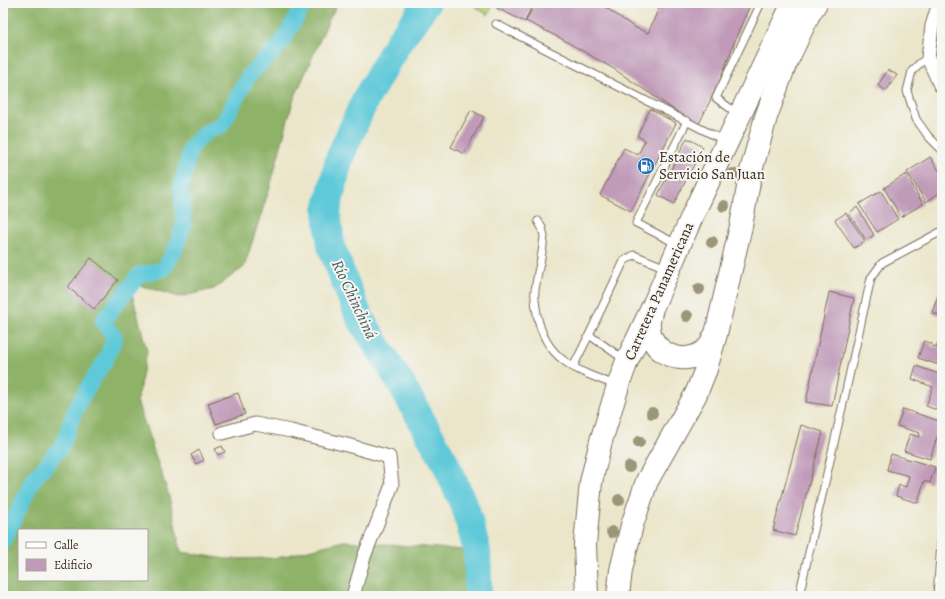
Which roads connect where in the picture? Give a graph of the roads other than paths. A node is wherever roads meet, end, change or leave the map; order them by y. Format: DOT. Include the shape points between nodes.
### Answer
graph roads {
  1 [pos="761,3"];
  2 [pos="793,3"];
  3 [pos="816,3"];
  4 [pos="939,3"];
  5 [pos="496,24"];
  6 [pos="928,58"];
  7 [pos="942,88"];
  8 [pos="739,116"];
  9 [pos="687,121"];
  10 [pos="727,142"];
  11 [pos="942,150"];
  12 [pos="538,221"];
  13 [pos="942,231"];
  14 [pos="679,245"];
  15 [pos="668,269"];
  16 [pos="653,306"];
  17 [pos="716,334"];
  18 [pos="589,335"];
  19 [pos="627,361"];
  20 [pos="573,367"];
  21 [pos="618,386"];
  22 [pos="222,433"];
  23 [pos="942,530"];
  24 [pos="353,596"];
  25 [pos="587,596"];
  26 [pos="618,596"];
  27 [pos="799,596"];
  28 [pos="937,596"];
  1 -- 8 [label="lane" via="716,98"];
  2 -- 8 [label="highway, Carretera Panamericana"];
  3 -- 17 [label="highway" via="785,65 766,117 751,171"];
  4 -- 6 [label="street" via="932,26"];
  5 -- 9 [label="lane"];
  6 -- 7 [label="street"];
  6 -- 11 [label="lane" via="912,71 907,91 916,119"];
  8 -- 10 [label="highway, Carretera Panamericana"];
  9 -- 10 [label="lane"];
  9 -- 14 [label="lane" via="636,223"];
  10 -- 14 [label="highway, Carretera Panamericana"];
  12 -- 20 [label="lane" via="544,236 535,291 539,323 545,339 557,356"];
  13 -- 27 [label="lane" via="882,263 871,278"];
  14 -- 15 [label="highway, Carretera Panamericana"];
  15 -- 16 [label="highway, Carretera Panamericana"];
  15 -- 18 [label="lane" via="634,254 624,261"];
  16 -- 17 [label="highway" via="648,320 650,335 657,347 669,356 683,359 697,356 709,347"];
  16 -- 19 [label="highway, Carretera Panamericana"];
  17 -- 26 [label="highway" via="696,394 647,481 632,525 621,570"];
  18 -- 19 [label="lane"];
  18 -- 20 [label="lane"];
  19 -- 21 [label="highway, Carretera Panamericana"];
  20 -- 21 [label="lane"];
  21 -- 25 [label="highway, Carretera Panamericana" via="591,482 585,544"];
  22 -- 24 [label="street" via="255,424 389,457 392,485 364,557"];
  23 -- 28 [label="lane"];
}
